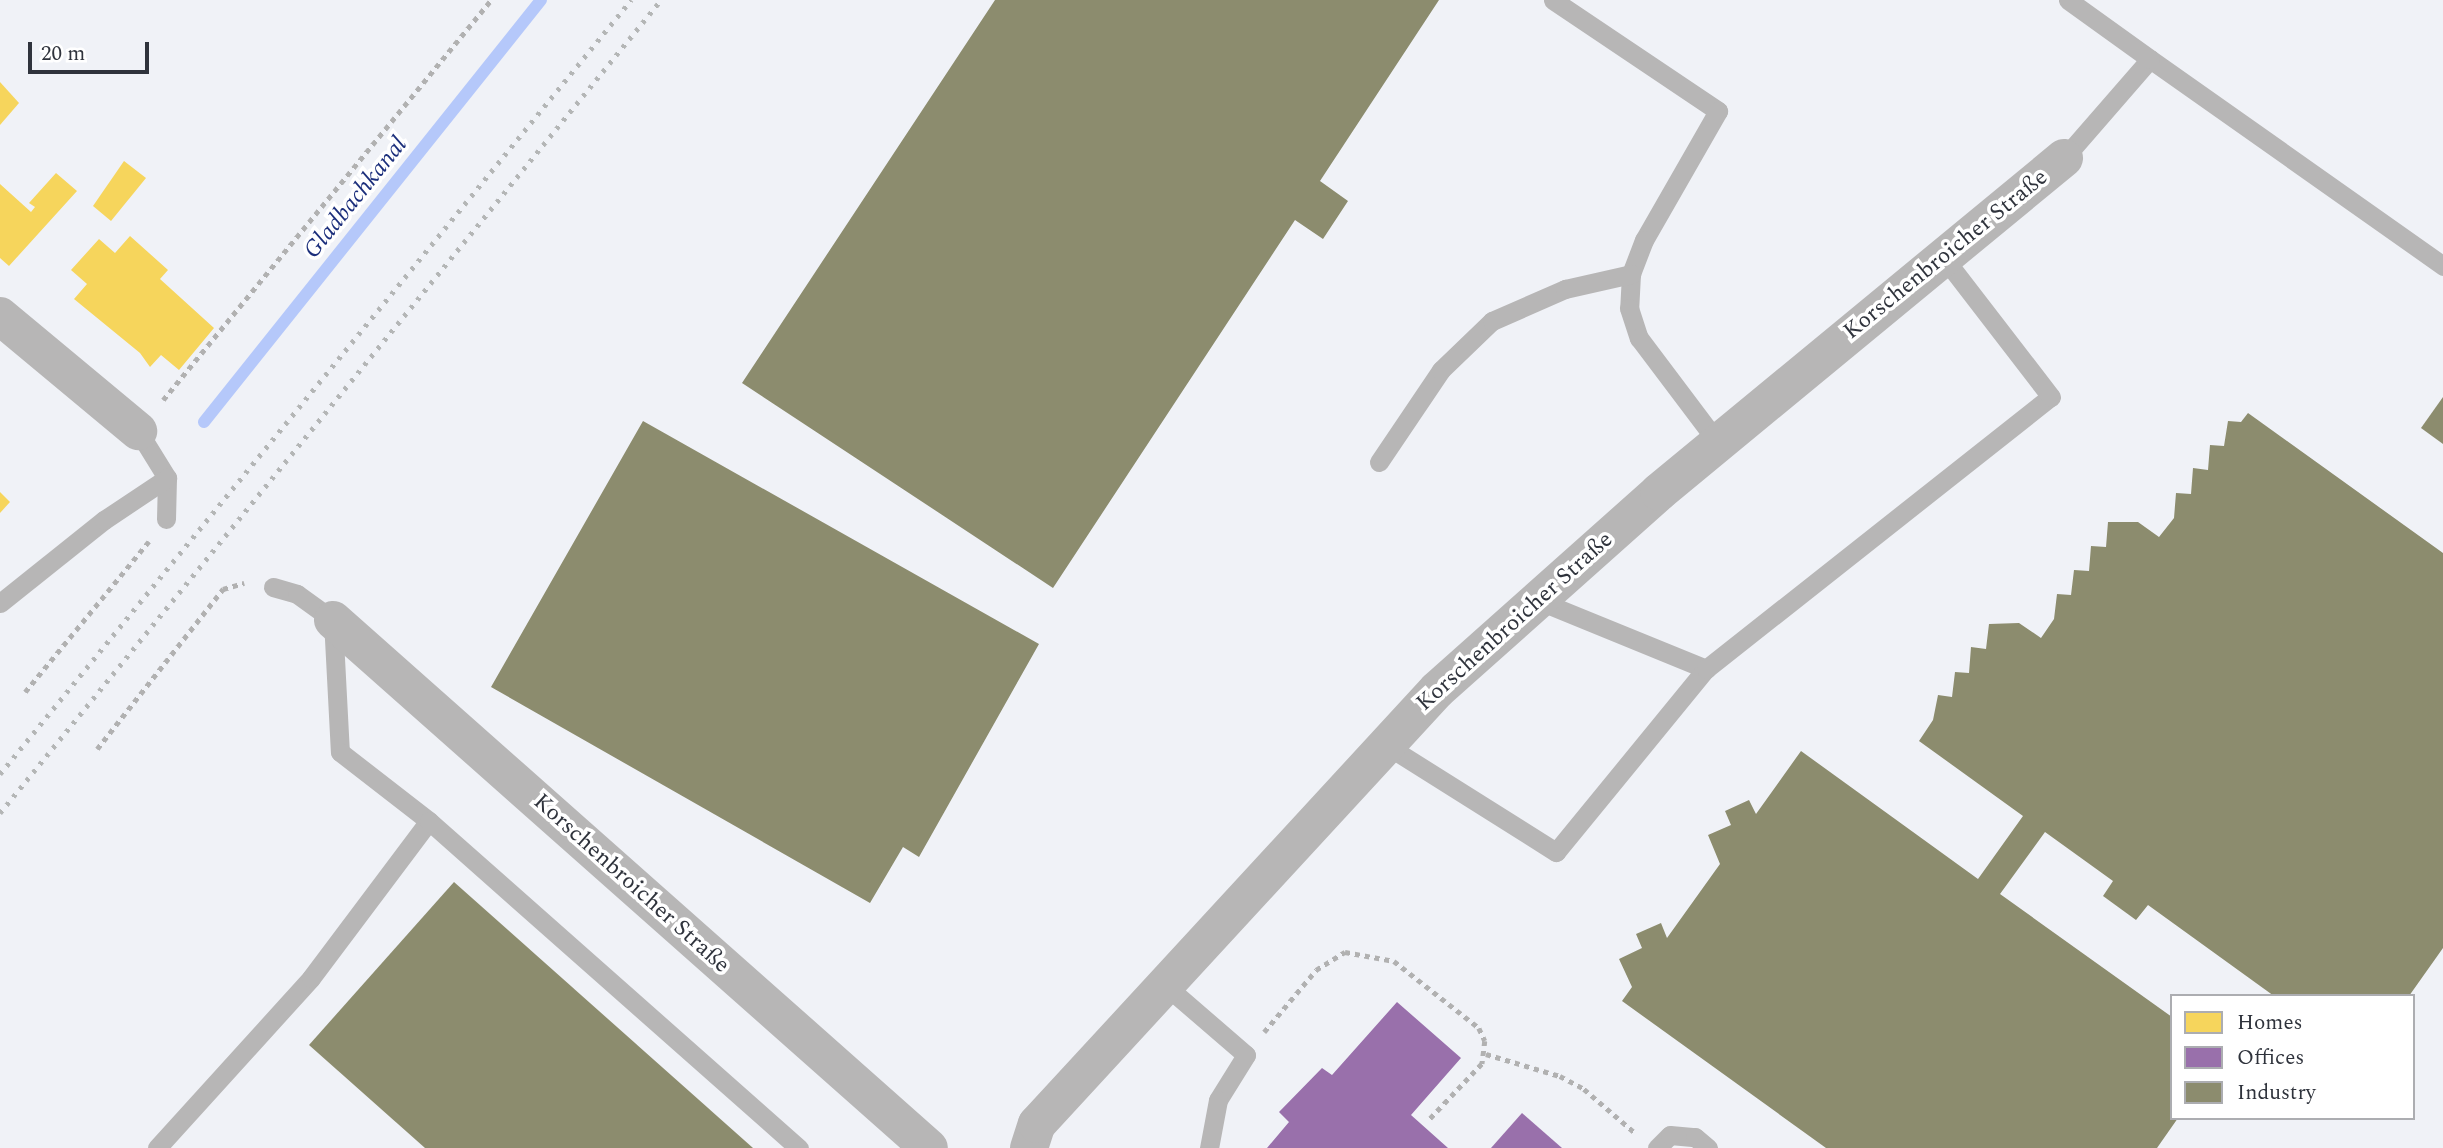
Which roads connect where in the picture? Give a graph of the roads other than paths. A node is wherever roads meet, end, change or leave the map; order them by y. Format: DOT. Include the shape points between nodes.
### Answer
graph roads {
  1 [pos="1553,0"];
  2 [pos="2068,0"];
  3 [pos="2150,59"];
  4 [pos="2064,158"];
  5 [pos="1943,257"];
  6 [pos="2443,266"];
  7 [pos="1631,274"];
  8 [pos="0,316"];
  9 [pos="138,431"];
  10 [pos="1718,443"];
  11 [pos="1379,462"];
  12 [pos="167,478"];
  13 [pos="166,519"];
  14 [pos="272,587"];
  15 [pos="1538,600"];
  16 [pos="0,603"];
  17 [pos="333,620"];
  18 [pos="1706,669"];
  19 [pos="1386,745"];
  20 [pos="429,821"];
  21 [pos="1165,985"];
  22 [pos="1650,1144"];
  23 [pos="157,1148"];
  24 [pos="799,1148"];
  25 [pos="929,1148"];
  26 [pos="1029,1148"];
  27 [pos="1209,1148"];
  28 [pos="1708,1148"];
  1 -- 7 [label="lane" via="1718,111 1644,240"];
  2 -- 3 [label="lane"];
  3 -- 4 [label="lane"];
  3 -- 6 [label="lane"];
  4 -- 5 [label="street, Korschenbroicher Straße"];
  5 -- 10 [label="street, Korschenbroicher Straße"];
  5 -- 18 [label="lane" via="2051,397"];
  7 -- 10 [label="lane" via="1629,308 1639,338"];
  7 -- 11 [label="lane" via="1564,289 1492,321 1441,370"];
  8 -- 9 [label="street"];
  9 -- 12 [label="lane"];
  10 -- 15 [label="street, Korschenbroicher Straße"];
  12 -- 13 [label="lane"];
  12 -- 16 [label="lane" via="104,520"];
  14 -- 17 [label="lane" via="297,594"];
  15 -- 18 [label="lane"];
  15 -- 19 [label="street, Korschenbroicher Straße" via="1437,690"];
  17 -- 20 [label="lane" via="340,752"];
  17 -- 25 [label="street, Korschenbroicher Straße"];
  18 -- 19 [label="lane" via="1556,852"];
  19 -- 21 [label="street, Korschenbroicher Straße"];
  20 -- 23 [label="lane" via="311,978"];
  20 -- 24 [label="lane"];
  21 -- 26 [label="street, Korschenbroicher Straße" via="1037,1124"];
  21 -- 27 [label="lane" via="1246,1055 1218,1100"];
  22 -- 28 [label="lane" via="1670,1135 1695,1137"];
}
